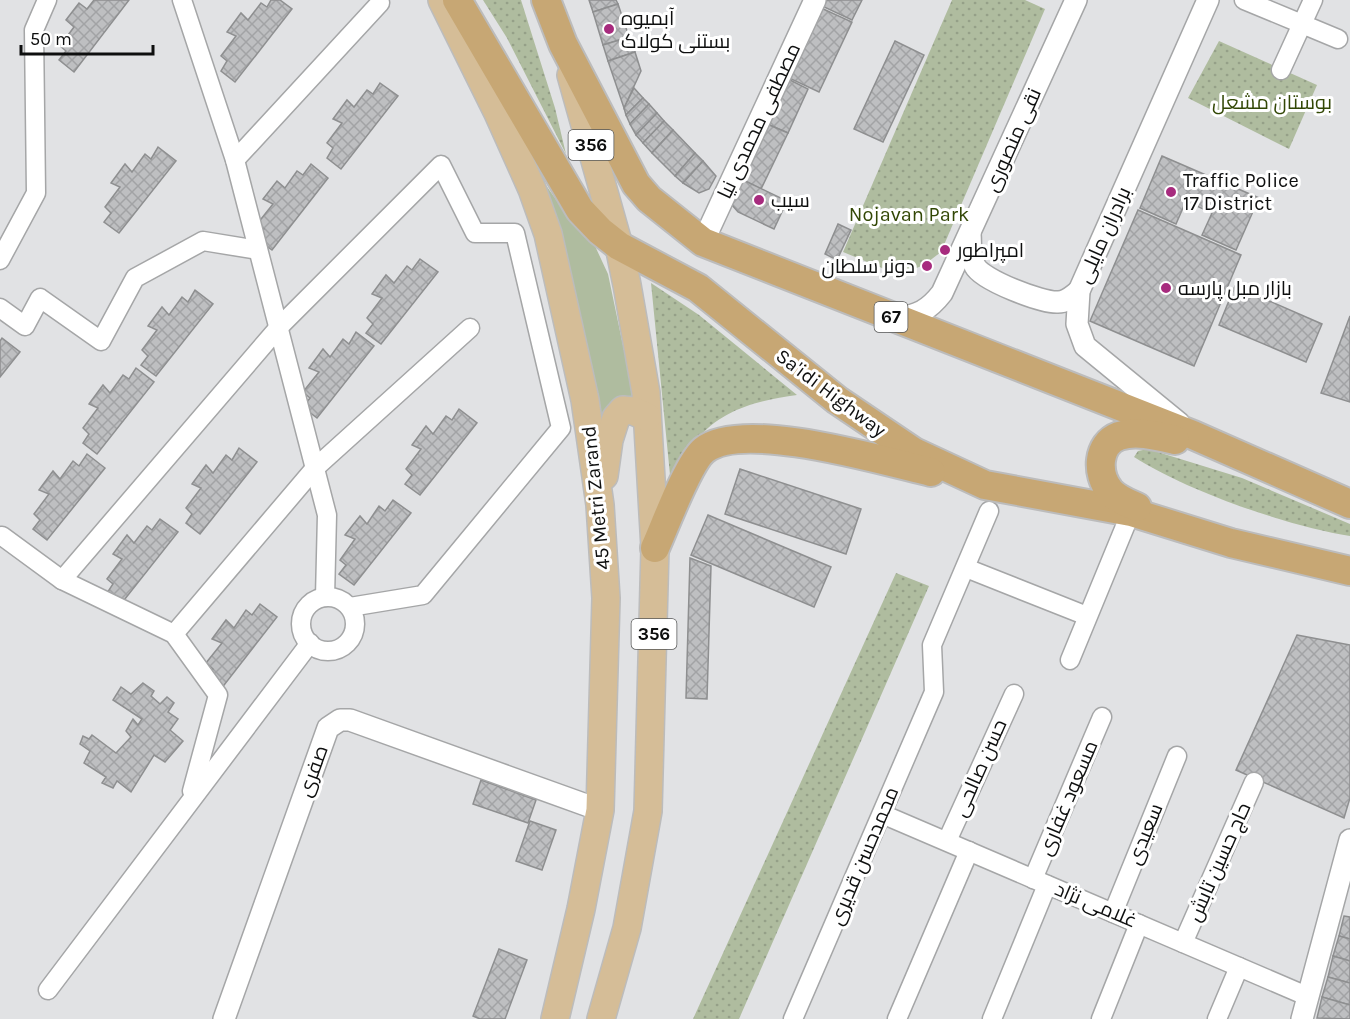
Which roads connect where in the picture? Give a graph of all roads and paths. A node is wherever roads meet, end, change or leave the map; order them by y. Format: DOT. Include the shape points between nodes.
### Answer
graph roads {
  1 [pos="47,0"];
  2 [pos="182,0"];
  3 [pos="442,0"];
  4 [pos="457,0"];
  5 [pos="546,0"];
  6 [pos="815,0"];
  7 [pos="1076,0"];
  8 [pos="1209,0"];
  9 [pos="1244,0"];
  10 [pos="1313,0"];
  11 [pos="380,3"];
  12 [pos="1302,24"];
  13 [pos="1338,39"];
  14 [pos="562,44"];
  15 [pos="1281,70"];
  16 [pos="235,160"];
  17 [pos="970,234"];
  18 [pos="703,243"];
  19 [pos="619,246"];
  20 [pos="258,250"];
  21 [pos="0,260"];
  22 [pos="1078,291"];
  23 [pos="0,308"];
  24 [pos="896,319"];
  25 [pos="279,327"];
  26 [pos="470,328"];
  27 [pos="647,417"];
  28 [pos="1193,435"];
  29 [pos="1230,451"];
  30 [pos="315,468"];
  31 [pos="987,498"];
  32 [pos="1350,504"];
  33 [pos="600,505"];
  34 [pos="1131,512"];
  35 [pos="1188,528"];
  36 [pos="2,536"];
  37 [pos="655,548"];
  38 [pos="966,568"];
  39 [pos="1350,571"];
  40 [pos="62,580"];
  41 [pos="325,597"];
  42 [pos="350,607"];
  43 [pos="1087,616"];
  44 [pos="174,634"];
  45 [pos="310,643"];
  46 [pos="1070,660"];
  47 [pos="1014,694"];
  48 [pos="1102,717"];
  49 [pos="1177,756"];
  50 [pos="1254,782"];
  51 [pos="189,800"];
  52 [pos="600,810"];
  53 [pos="882,814"];
  54 [pos="1350,840"];
  55 [pos="947,842"];
  56 [pos="969,851"];
  57 [pos="1040,882"];
  58 [pos="1113,913"];
  59 [pos="1140,924"];
  60 [pos="1183,943"];
  61 [pos="1239,967"];
  62 [pos="48,990"];
  63 [pos="1309,997"];
  64 [pos="224,1019"];
  65 [pos="555,1019"];
  66 [pos="601,1019"];
  67 [pos="793,1019"];
  68 [pos="897,1019"];
  69 [pos="992,1019"];
  70 [pos="1101,1019"];
  71 [pos="1217,1019"];
  72 [pos="1302,1019"];
  1 -- 21 [label="street" via="34,30 36,194"];
  2 -- 16 [label="street"];
  3 -- 33 [label="main road, 45 Metri Zarand / 356" via="498,112 548,234 585,400"];
  4 -- 19 [label="highway, Sa'idi Highway" via="580,210"];
  5 -- 14 [label="highway, 67"];
  6 -- 18 [label="street, مصطفی محمدی نیا"];
  7 -- 17 [label="street, نقی منصوری"];
  8 -- 22 [label="street, برادران مایلی"];
  9 -- 12 [label="street"];
  10 -- 12 [label="street"];
  11 -- 16 [label="street"];
  12 -- 13 [label="street"];
  12 -- 15 [label="street"];
  14 -- 18 [label="highway, 67" via="636,184"];
  14 -- 19 [label="main road, 356"];
  16 -- 20 [label="street"];
  17 -- 22 [label="street" via="975,267 985,276 1048,301 1067,300"];
  17 -- 24 [label="street, نقی منصوری" via="942,293 931,307 919,315"];
  18 -- 24 [label="highway, 67"];
  19 -- 27 [label="main road, 356"];
  19 -- 31 [label="highway, Sa'idi Highway" via="699,288 879,432"];
  20 -- 23 [label="street" via="203,241 135,278 101,341 40,298 25,327"];
  20 -- 25 [label="street"];
  22 -- 28 [label="street, برادران مایلی" via="1077,324 1085,346"];
  24 -- 28 [label="highway, 67"];
  25 -- 30 [label="street"];
  25 -- 40 [label="street"];
  25 -- 42 [label="street" via="441,165 475,233 515,233 561,428 423,595"];
  26 -- 30 [label="street"];
  27 -- 33 [label="main road" via="623,410 616,418"];
  27 -- 37 [label="main road, 356"];
  28 -- 29 [label="highway, 67"];
  29 -- 32 [label="highway, 67"];
  29 -- 35 [label="highway" via="1138,434 1121,435 1109,441 1102,452 1102,480 1110,492 1122,501"];
  30 -- 41 [label="street" via="327,515"];
  30 -- 44 [label="street"];
  31 -- 34 [label="highway, Sa'idi Highway"];
  31 -- 37 [label="highway" via="780,440 726,440 704,450 692,466"];
  31 -- 38 [label="street"];
  33 -- 52 [label="main road, 45 Metri Zarand / 356" via="606,598"];
  34 -- 35 [label="highway, Sa'idi Highway"];
  34 -- 43 [label="street"];
  35 -- 39 [label="highway, Sa'idi Highway" via="1231,543"];
  36 -- 40 [label="street"];
  37 -- 66 [label="main road, 356" via="648,812 627,928"];
  38 -- 43 [label="street"];
  38 -- 53 [label="street, محمدحسن قدیری" via="932,645 934,692"];
  40 -- 44 [label="street"];
  41 -- 42 [label="street"];
  41 -- 45 [label="street" via="316,600 304,613 302,629"];
  42 -- 45 [label="street" via="356,624 349,642 333,651"];
  43 -- 46 [label="street"];
  44 -- 51 [label="street" via="218,695"];
  45 -- 51 [label="street"];
  47 -- 55 [label="street, حسن صالحی"];
  48 -- 57 [label="street, مسعود غفاری"];
  49 -- 58 [label="street, سعيدی"];
  50 -- 60 [label="street, حاج حسین تابش"];
  51 -- 62 [label="street"];
  52 -- 64 [label="street, صفری" via="350,720 340,720 328,729"];
  52 -- 65 [label="main road, 45 Metri Zarand / 356"];
  53 -- 55 [label="street, غلامی نژاد"];
  53 -- 67 [label="street, محمدحسن قدیری"];
  54 -- 63 [label="street"];
  55 -- 56 [label="street, غلامی نژاد"];
  56 -- 57 [label="street, غلامی نژاد"];
  56 -- 68 [label="street"];
  57 -- 58 [label="street, غلامی نژاد"];
  57 -- 69 [label="street, مسعود غفاری"];
  58 -- 59 [label="street, غلامی نژاد"];
  59 -- 60 [label="street, غلامی نژاد"];
  59 -- 70 [label="street"];
  60 -- 61 [label="street, غلامی نژاد"];
  61 -- 63 [label="street, غلامی نژاد"];
  61 -- 71 [label="street"];
  63 -- 72 [label="street"];
}
